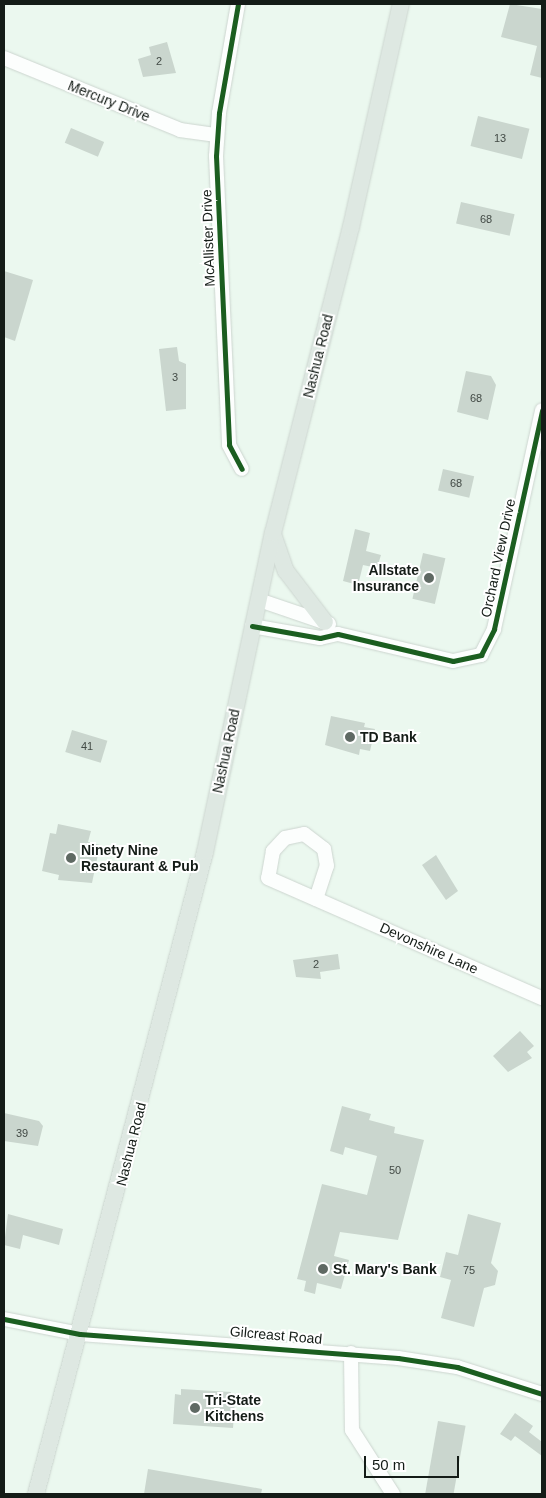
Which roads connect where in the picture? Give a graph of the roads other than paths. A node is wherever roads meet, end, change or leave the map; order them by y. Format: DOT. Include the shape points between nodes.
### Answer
graph roads {
  1 [pos="238,4"];
  2 [pos="401,4"];
  3 [pos="4,58"];
  4 [pos="217,135"];
  5 [pos="542,410"];
  6 [pos="242,469"];
  7 [pos="273,533"];
  8 [pos="259,600"];
  9 [pos="325,622"];
  10 [pos="252,626"];
  11 [pos="338,634"];
  12 [pos="316,898"];
  13 [pos="542,998"];
  14 [pos="4,1319"];
  15 [pos="80,1334"];
  16 [pos="351,1353"];
  17 [pos="542,1394"];
  18 [pos="36,1494"];
  19 [pos="393,1494"];
  1 -- 4 [label="street, McAllister Drive"];
  2 -- 7 [label="main road, Nashua Road" via="351,227"];
  3 -- 4 [label="street, Mercury Drive" via="172,127"];
  4 -- 6 [label="street, McAllister Drive" via="229,444"];
  5 -- 11 [label="street, Orchard View Drive" via="494,629 480,654 453,661"];
  7 -- 8 [label="main road, Nashua Road"];
  7 -- 9 [label="main road" via="286,571"];
  8 -- 9 [label="street, Orchard View Drive"];
  8 -- 10 [label="main road, Nashua Road"];
  9 -- 11 [label="street, Orchard View Drive"];
  10 -- 11 [label="street, Orchard View Drive" via="320,638"];
  10 -- 15 [label="main road, Nashua Road" via="205,852"];
  12 -- 12 [label="street, Devonshire Lane" via="327,866 324,848 304,834 285,838 273,851 268,878"];
  12 -- 13 [label="street, Devonshire Lane"];
  14 -- 15 [label="street, Gilcreast Road"];
  15 -- 16 [label="street, Gilcreast Road"];
  15 -- 18 [label="main road, Nashua Road"];
  16 -- 17 [label="street, Gilcreast Road" via="457,1367"];
  16 -- 19 [label="street" via="352,1430"];
}
